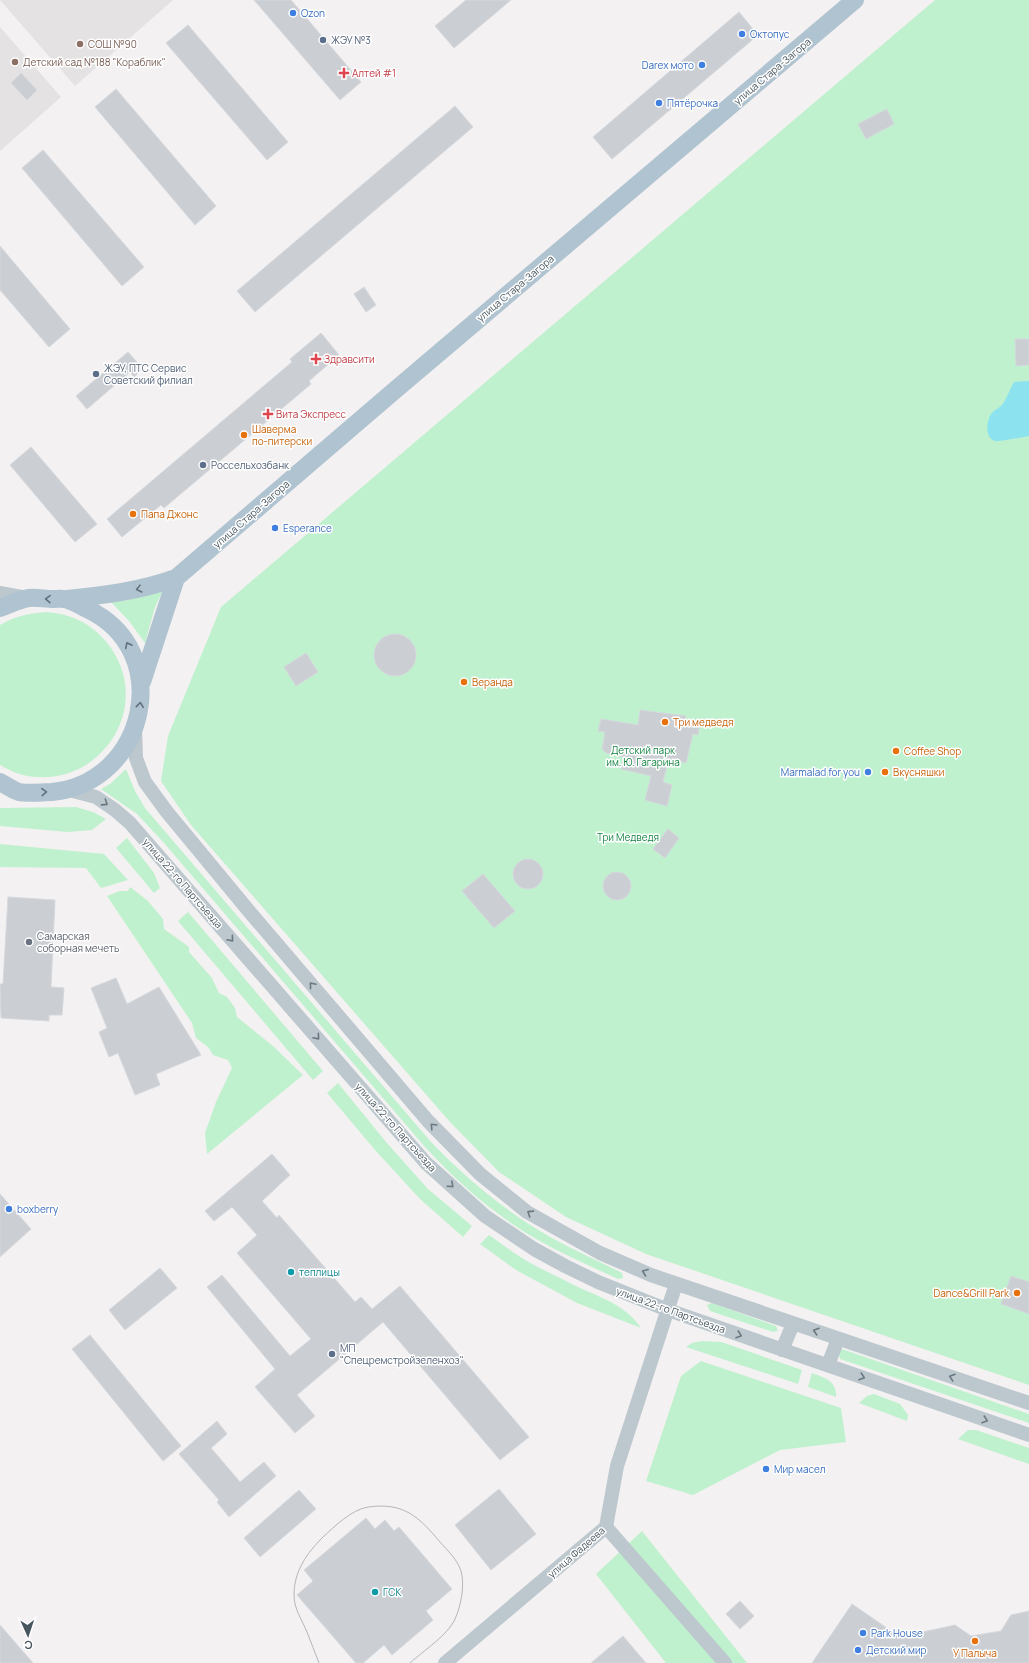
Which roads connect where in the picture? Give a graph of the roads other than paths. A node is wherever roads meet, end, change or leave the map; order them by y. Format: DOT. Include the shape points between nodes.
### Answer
graph roads {
  1 [pos="856,0"];
  2 [pos="176,578"];
  3 [pos="0,592"];
  4 [pos="28,598"];
  5 [pos="67,600"];
  6 [pos="0,608"];
  7 [pos="142,682"];
  8 [pos="135,728"];
  9 [pos="0,782"];
  10 [pos="69,790"];
  11 [pos="18,792"];
  12 [pos="0,793"];
  13 [pos="676,1284"];
  14 [pos="668,1310"];
  15 [pos="793,1324"];
  16 [pos="838,1339"];
  17 [pos="782,1350"];
  18 [pos="828,1366"];
  19 [pos="1029,1403"];
  20 [pos="1029,1435"];
  21 [pos="606,1527"];
  22 [pos="445,1663"];
  23 [pos="725,1663"];
  1 -- 2 [label="main road, улица Стара-Загора"];
  2 -- 5 [label="main road, улица Стара-Загора, one-way" via="128,592"];
  2 -- 7 [label="main road"];
  3 -- 4 [label="street"];
  5 -- 4 [label="main road, one-way"];
  4 -- 6 [label="main road"];
  7 -- 5 [label="main road, one-way" via="137,663 125,639 102,616"];
  8 -- 7 [label="main road, one-way" via="140,709"];
  8 -- 10 [label="main road" via="118,758 95,779"];
  13 -- 8 [label="street, one-way" via="627,1265 568,1236 528,1212 480,1174 428,1121 167,812 146,782 136,758"];
  9 -- 11 [label="main road"];
  11 -- 10 [label="main road, one-way"];
  10 -- 14 [label="street, улица 22-го Партсъезда, one-way" via="96,797 130,823 426,1163 485,1216 534,1249 565,1266"];
  11 -- 12 [label="main road"];
  13 -- 14 [label="street, улица Фадеева"];
  13 -- 15 [label="street"];
  14 -- 17 [label="street, улица 22-го Партсъезда, one-way"];
  14 -- 21 [label="street, улица Фадеева" via="617,1466"];
  16 -- 15 [label="street, one-way"];
  15 -- 17 [label="street"];
  16 -- 18 [label="street"];
  19 -- 16 [label="street, one-way"];
  17 -- 18 [label="street, улица 22-го Партсъезда"];
  18 -- 20 [label="street, улица 22-го Партсъезда, one-way"];
  21 -- 22 [label="street, улица Фадеева"];
  21 -- 23 [label="street"];
}
